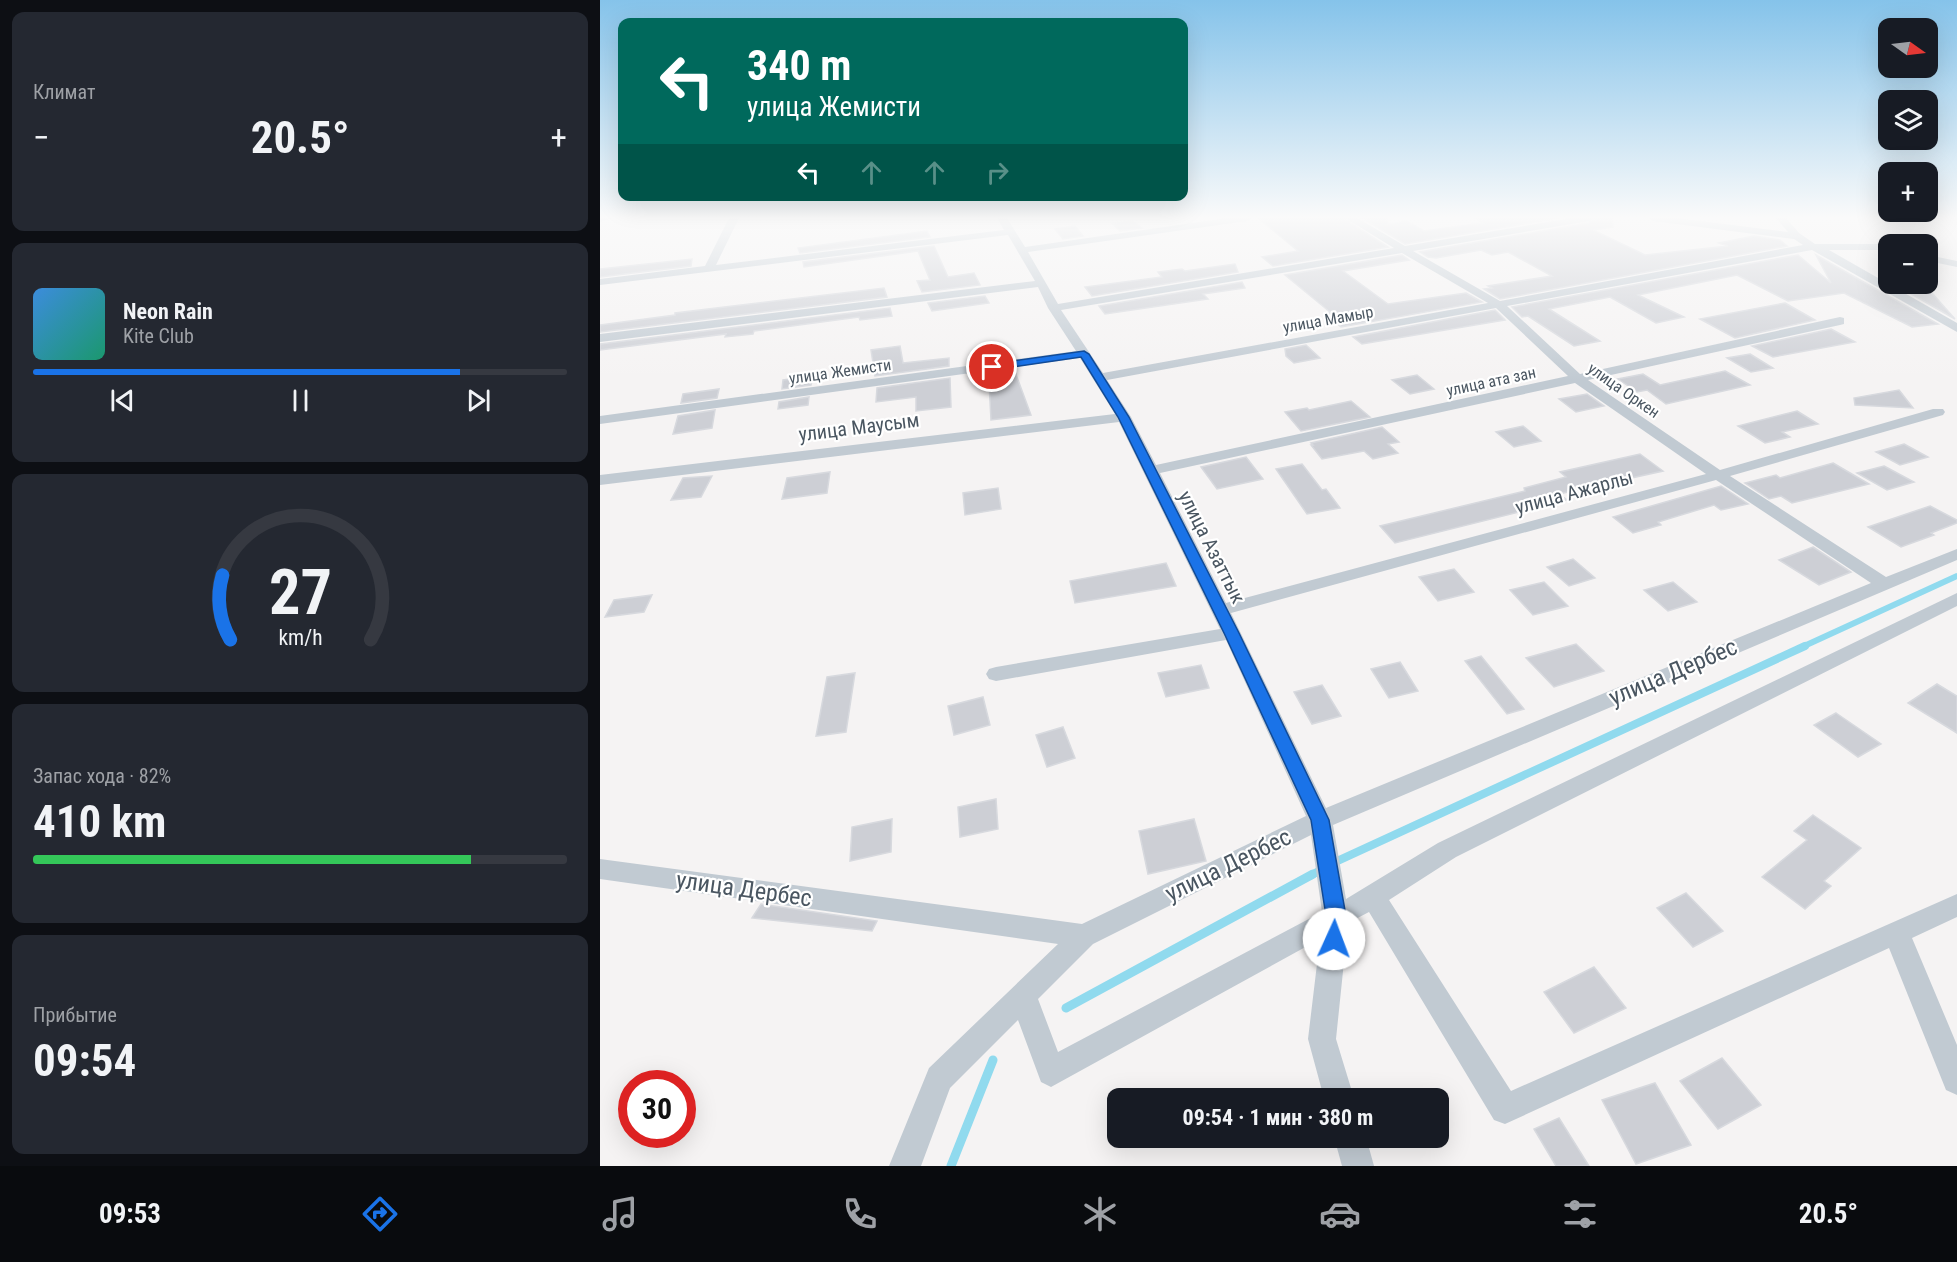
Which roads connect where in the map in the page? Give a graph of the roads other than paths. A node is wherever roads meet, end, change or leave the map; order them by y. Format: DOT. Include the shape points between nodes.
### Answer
graph roads {
  1 [pos="680,272"];
  2 [pos="1036,272"];
  3 [pos="1268,272"];
  4 [pos="1442,272"];
  5 [pos="1674,272"];
  6 [pos="1861,272"];
  7 [pos="600,282"];
  8 [pos="1042,283"];
  9 [pos="1499,305"];
  10 [pos="1054,308"];
  11 [pos="1840,321"];
  12 [pos="1957,328"];
  13 [pos="600,338"];
  14 [pos="1084,354"];
  15 [pos="1099,378"];
  16 [pos="1578,379"];
  17 [pos="1938,412"];
  18 [pos="1124,417"];
  19 [pos="600,420"];
  20 [pos="1150,471"];
  21 [pos="1718,475"];
  22 [pos="600,480"];
  23 [pos="1957,554"];
  24 [pos="1885,584"];
  25 [pos="1957,599"];
  26 [pos="1220,610"];
  27 [pos="1232,633"];
  28 [pos="996,674"];
  29 [pos="1320,820"];
  30 [pos="600,869"];
  31 [pos="1373,897"];
  32 [pos="1957,905"];
  33 [pos="1336,916"];
  34 [pos="1896,932"];
  35 [pos="1084,936"];
  36 [pos="1023,996"];
  37 [pos="1957,1080"];
  38 [pos="1336,1088"];
  39 [pos="1353,1148"];
  40 [pos="905,1166"];
  41 [pos="1358,1166"];
  1 -- 7 [label="street"];
  2 -- 8 [label="street, улица Азаттык"];
  3 -- 10 [label="street"];
  4 -- 9 [label="street, улица Оркен"];
  5 -- 9 [label="street, улица Мамыр"];
  6 -- 12 [label="street"];
  8 -- 10 [label="street, улица Азаттык"];
  8 -- 13 [label="street"];
  9 -- 15 [label="street, улица Мамыр"];
  9 -- 16 [label="street, улица Оркен"];
  10 -- 14 [label="street, улица Азаттык"];
  11 -- 16 [label="street, улица ата зан"];
  14 -- 15 [label="street, улица Азаттык"];
  14 -- 19 [label="street, улица Жемисти"];
  15 -- 18 [label="street, улица Азаттык"];
  16 -- 20 [label="street, улица ата зан"];
  16 -- 21 [label="street, улица Оркен"];
  17 -- 21 [label="street, улица Ажарлы"];
  18 -- 20 [label="street, улица Азаттык"];
  18 -- 22 [label="street, улица Маусым"];
  20 -- 26 [label="street, улица Азаттык"];
  21 -- 24 [label="street, улица Оркен"];
  21 -- 26 [label="street, улица Ажарлы"];
  23 -- 24 [label="street, улица Дербес"];
  24 -- 29 [label="street, улица Дербес"];
  25 -- 31 [label="street" via="1447,850"];
  26 -- 27 [label="street, улица Азаттык"];
  27 -- 28 [label="street"];
  27 -- 29 [label="street, улица Азаттык"];
  29 -- 33 [label="street, улица Азаттык"];
  29 -- 35 [label="street, улица Дербес"];
  30 -- 35 [label="street, улица Дербес"];
  31 -- 33 [label="street"];
  31 -- 34 [label="street" via="1505,1109"];
  32 -- 34 [label="street"];
  33 -- 36 [label="street" via="1051,1072"];
  33 -- 38 [label="street, улица Азаттык" via="1322,1039"];
  34 -- 37 [label="street"];
  35 -- 36 [label="street"];
  36 -- 40 [label="street" via="939,1078"];
  39 -- 41 [label="street"];
}
